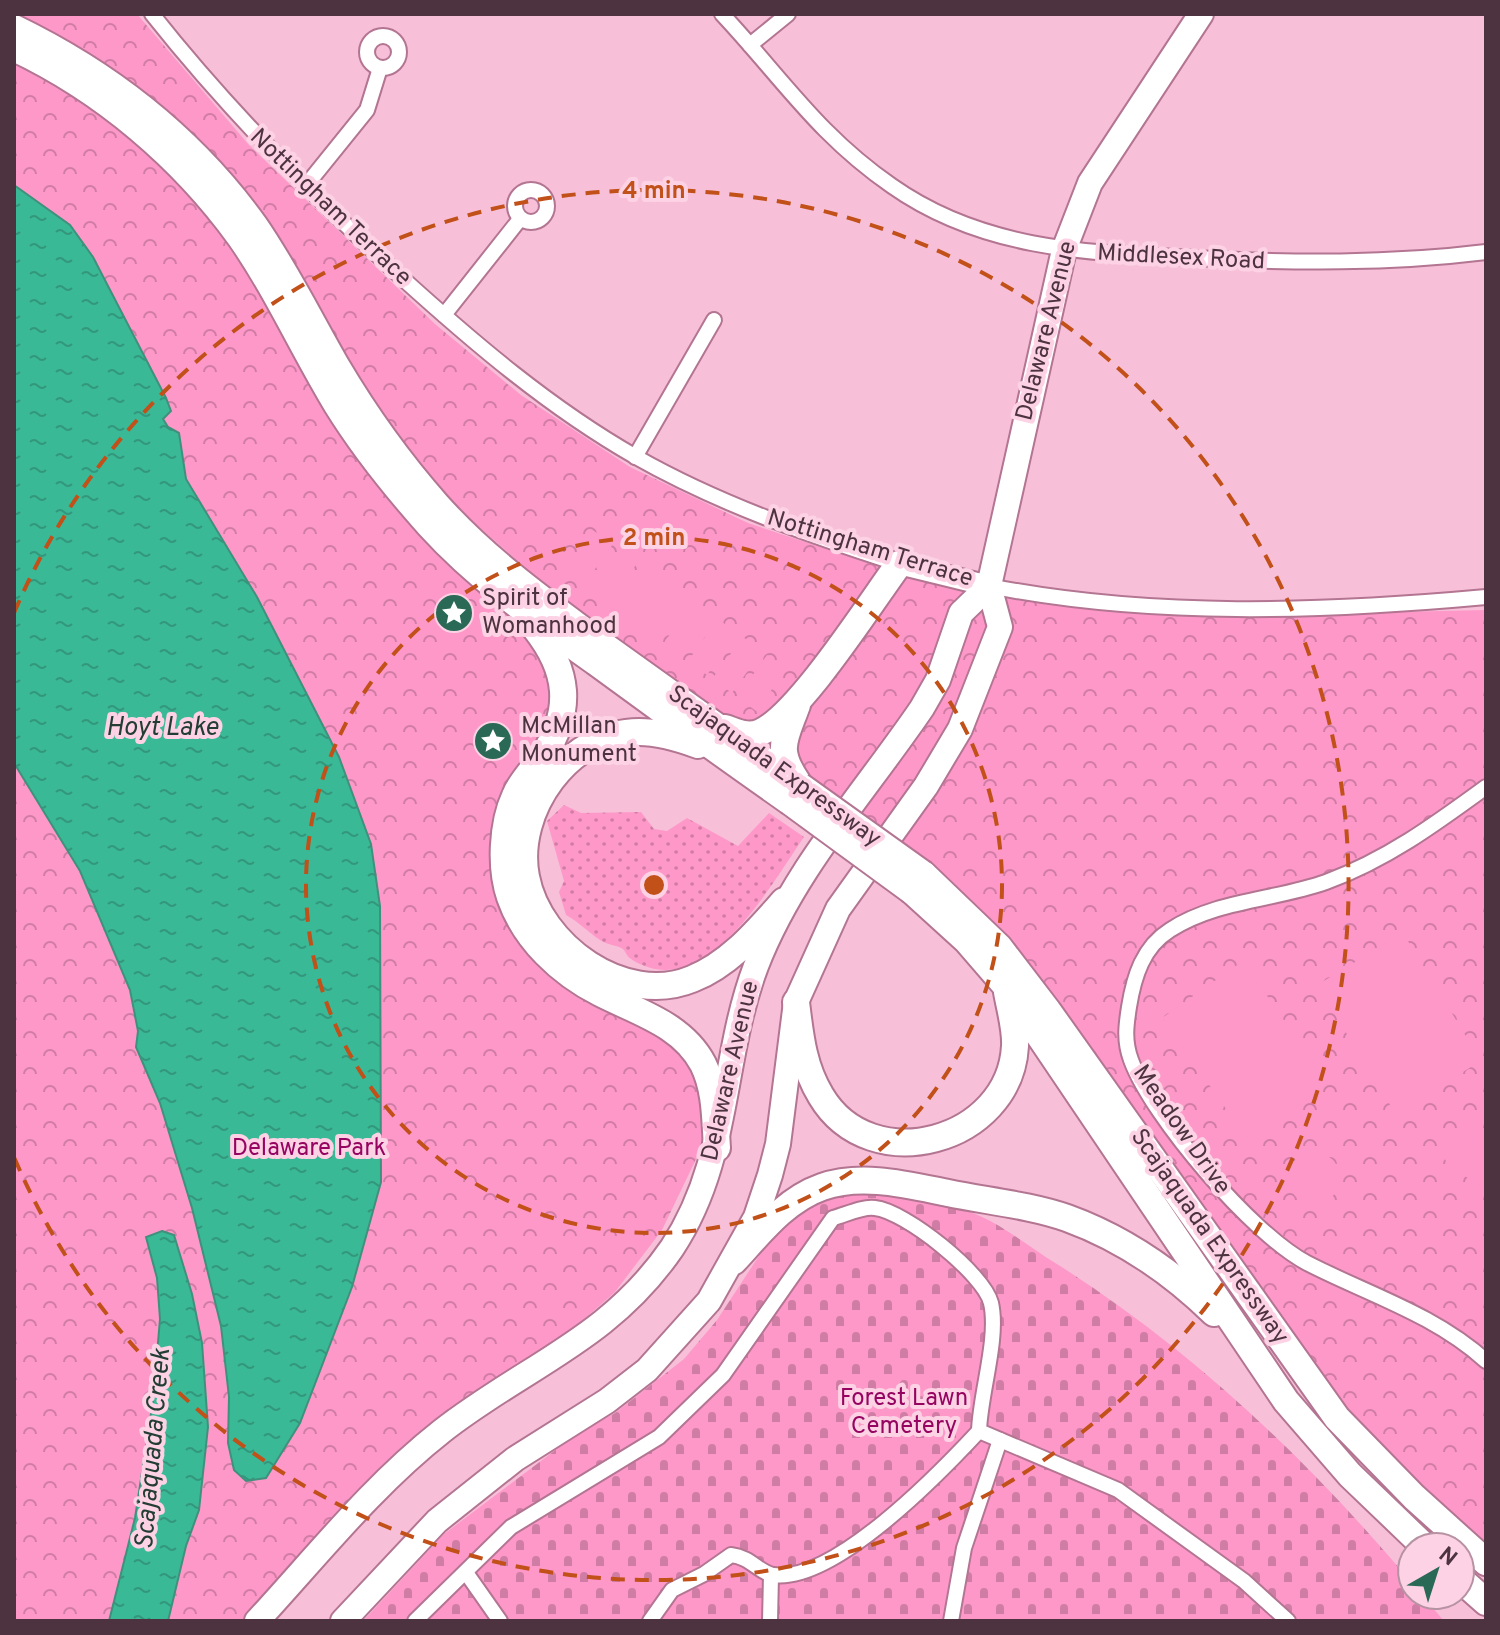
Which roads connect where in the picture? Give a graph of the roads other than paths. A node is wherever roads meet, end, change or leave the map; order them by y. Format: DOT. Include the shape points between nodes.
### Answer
graph roads {
  1 [pos="152,14"];
  2 [pos="722,14"];
  3 [pos="788,14"];
  4 [pos="1201,14"];
  5 [pos="14,28"];
  6 [pos="750,45"];
  7 [pos="14,48"];
  8 [pos="380,68"];
  9 [pos="304,188"];
  10 [pos="520,219"];
  11 [pos="1064,250"];
  12 [pos="1486,252"];
  13 [pos="444,315"];
  14 [pos="714,320"];
  15 [pos="635,457"];
  16 [pos="899,564"];
  17 [pos="989,586"];
  18 [pos="1486,597"];
  19 [pos="513,601"];
  20 [pos="799,700"];
  21 [pos="715,725"];
  22 [pos="732,761"];
  23 [pos="1486,787"];
  24 [pos="795,794"];
  25 [pos="917,882"];
  26 [pos="784,901"];
  27 [pos="1005,985"];
  28 [pos="796,1002"];
  29 [pos="717,1148"];
  30 [pos="734,1261"];
  31 [pos="1486,1361"];
  32 [pos="1260,1363"];
  33 [pos="979,1431"];
  34 [pos="1000,1440"];
  35 [pos="1409,1531"];
  36 [pos="1486,1562"];
  37 [pos="467,1574"];
  38 [pos="771,1575"];
  39 [pos="257,1621"];
  40 [pos="343,1621"];
  41 [pos="415,1621"];
  42 [pos="500,1621"];
  43 [pos="650,1621"];
  44 [pos="770,1621"];
  45 [pos="951,1621"];
  46 [pos="1288,1621"];
  1 -- 9 [label="street, Nottingham Terrace"];
  2 -- 6 [label="street, Middlesex Road"];
  3 -- 6 [label="street"];
  4 -- 11 [label="main road, Delaware Avenue" via="1090,183"];
  5 -- 21 [label="highway, Scajaquada Expressway" via="125,94 214,175 271,251 378,432 474,542 519,582"];
  6 -- 11 [label="street, Middlesex Road" via="824,133 894,187 984,232"];
  7 -- 19 [label="highway, Scajaquada Expressway" via="110,106 190,177 255,259 337,406 377,462 460,557"];
  8 -- 9 [label="street" via="367,110"];
  9 -- 13 [label="street, Nottingham Terrace"];
  10 -- 13 [label="street"];
  11 -- 12 [label="street, Middlesex Road" via="1284,263 1418,260"];
  11 -- 17 [label="main road, Delaware Avenue"];
  13 -- 15 [label="street, Nottingham Terrace" via="537,393"];
  14 -- 15 [label="street"];
  15 -- 16 [label="street, Nottingham Terrace" via="754,514"];
  16 -- 17 [label="street, Nottingham Terrace"];
  16 -- 20 [label="highway"];
  17 -- 18 [label="street, Nottingham Terrace" via="1101,601 1217,607 1308,609"];
  17 -- 26 [label="main road, Delaware Avenue" via="961,613 938,680 922,708"];
  17 -- 28 [label="main road, Delaware Avenue" via="1000,627 960,729 913,806 838,909"];
  19 -- 22 [label="highway, Scajaquada Expressway"];
  19 -- 29 [label="highway" via="554,651 563,698 554,738 510,809 504,854 510,897 521,921 557,965 602,994 651,1016 690,1046 713,1092"];
  20 -- 21 [label="highway" via="770,727 754,734"];
  20 -- 24 [label="highway" via="782,746"];
  21 -- 24 [label="highway, Scajaquada Expressway"];
  22 -- 24 [label="highway, Scajaquada Expressway"];
  22 -- 26 [label="highway" via="664,734 636,732 578,752 539,796 529,820 524,851 529,888 555,934 578,956 601,973 632,984 691,980 748,941"];
  23 -- 31 [label="street, Meadow Drive" via="1393,853 1324,882 1204,914 1169,930 1141,960 1133,979 1125,1037 1138,1076 1169,1121 1265,1235 1306,1262 1425,1319"];
  24 -- 25 [label="highway, Scajaquada Expressway, bridge"];
  25 -- 27 [label="highway, Scajaquada Expressway"];
  25 -- 36 [label="highway, Scajaquada Expressway" via="999,947 1337,1418"];
  26 -- 29 [label="main road, Delaware Avenue" via="754,970"];
  27 -- 28 [label="highway" via="1015,1047 999,1096 973,1124 918,1143 857,1130 822,1098 803,1055"];
  27 -- 32 [label="highway, Scajaquada Expressway"];
  28 -- 30 [label="main road, Delaware Avenue" via="778,1144 756,1217"];
  29 -- 39 [label="main road, Delaware Avenue" via="696,1205 641,1288 607,1322 474,1409 408,1460"];
  30 -- 32 [label="highway" via="778,1214 824,1186 862,1180 920,1187 1066,1217 1106,1236 1183,1283"];
  30 -- 40 [label="main road, Delaware Avenue" via="709,1301 647,1370 515,1459 437,1521"];
  32 -- 35 [label="highway, Scajaquada Expressway" via="1317,1438"];
  33 -- 34 [label="street"];
  33 -- 37 [label="street" via="990,1356 991,1302 962,1264 924,1230 875,1208 833,1218 723,1375 659,1437 511,1527"];
  33 -- 38 [label="street" via="889,1517 832,1560 800,1574"];
  34 -- 45 [label="street" via="964,1548"];
  34 -- 46 [label="street" via="1118,1490 1244,1581"];
  37 -- 41 [label="street"];
  37 -- 42 [label="street"];
  38 -- 43 [label="street" via="746,1556 731,1555 672,1590"];
  38 -- 44 [label="street"];
}
